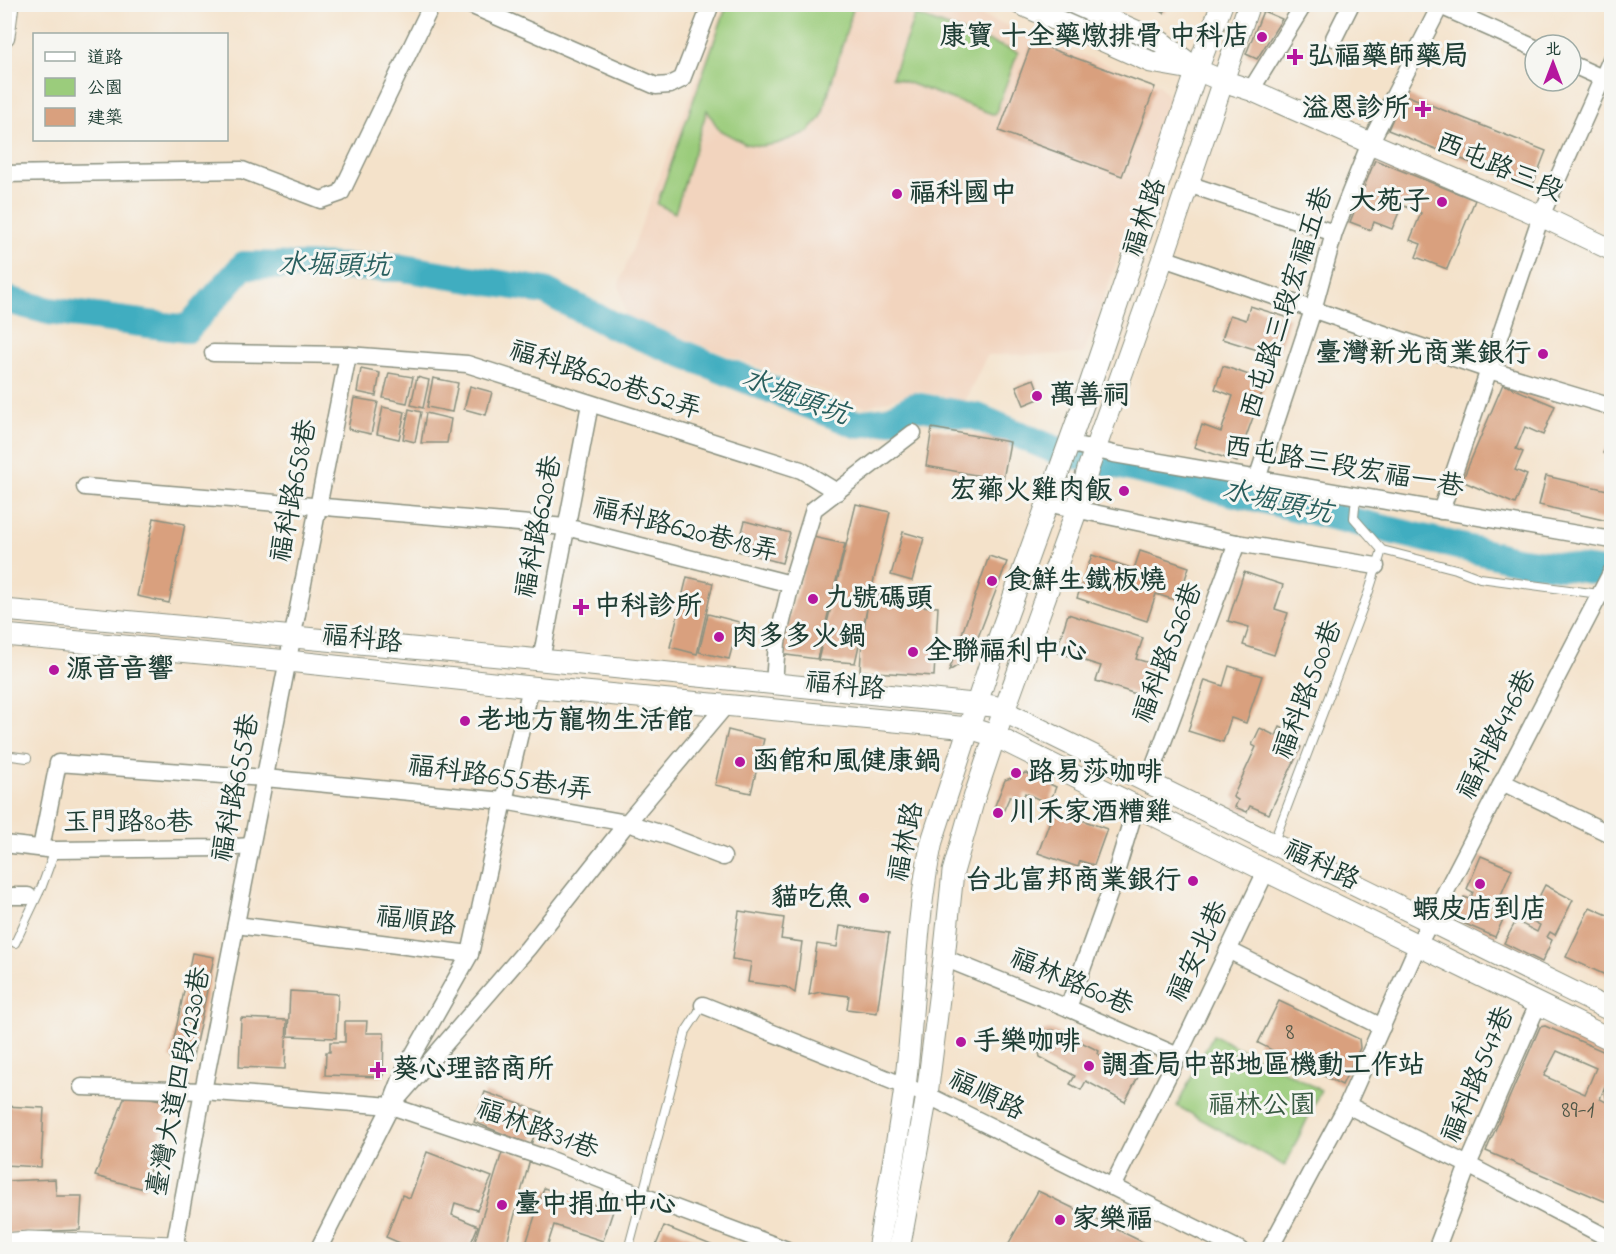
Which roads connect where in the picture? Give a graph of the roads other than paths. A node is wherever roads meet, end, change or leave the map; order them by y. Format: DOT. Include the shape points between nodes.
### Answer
graph roads {
  1 [pos="8,4"];
  2 [pos="432,4"];
  3 [pos="468,4"];
  4 [pos="711,4"];
  5 [pos="1020,4"];
  6 [pos="1075,4"];
  7 [pos="1222,4"];
  8 [pos="1249,4"];
  9 [pos="1304,4"];
  10 [pos="1352,4"];
  11 [pos="1439,5"];
  12 [pos="4,36"];
  13 [pos="1334,38"];
  14 [pos="1523,43"];
  15 [pos="1611,57"];
  16 [pos="1583,69"];
  17 [pos="1197,70"];
  18 [pos="1607,80"];
  19 [pos="1223,81"];
  20 [pos="1251,90"];
  21 [pos="1370,143"];
  22 [pos="4,174"];
  23 [pos="1188,184"];
  24 [pos="1541,216"];
  25 [pos="1334,233"];
  26 [pos="1611,250"];
  27 [pos="1163,258"];
  28 [pos="1313,309"];
  29 [pos="213,352"];
  30 [pos="348,355"];
  31 [pos="1489,370"];
  32 [pos="590,404"];
  33 [pos="1611,407"];
  34 [pos="913,433"];
  35 [pos="1064,453"];
  36 [pos="1091,459"];
  37 [pos="1257,479"];
  38 [pos="85,487"];
  39 [pos="837,492"];
  40 [pos="1356,496"];
  41 [pos="1046,503"];
  42 [pos="318,507"];
  43 [pos="1077,508"];
  44 [pos="1441,511"];
  45 [pos="566,527"];
  46 [pos="1611,540"];
  47 [pos="1237,543"];
  48 [pos="1379,558"];
  49 [pos="1611,571"];
  50 [pos="791,584"];
  51 [pos="1605,598"];
  52 [pos="4,610"];
  53 [pos="4,635"];
  54 [pos="293,637"];
  55 [pos="541,660"];
  56 [pos="288,661"];
  57 [pos="774,684"];
  58 [pos="531,687"];
  59 [pos="727,705"];
  60 [pos="976,705"];
  61 [pos="1004,712"];
  62 [pos="969,728"];
  63 [pos="995,736"];
  64 [pos="4,755"];
  65 [pos="27,758"];
  66 [pos="265,778"];
  67 [pos="1148,782"];
  68 [pos="1502,782"];
  69 [pos="504,801"];
  70 [pos="1136,806"];
  71 [pos="627,823"];
  72 [pos="1611,835"];
  73 [pos="4,844"];
  74 [pos="1273,844"];
  75 [pos="251,846"];
  76 [pos="48,849"];
  77 [pos="723,857"];
  78 [pos="1266,871"];
  79 [pos="4,896"];
  80 [pos="28,896"];
  81 [pos="1430,922"];
  82 [pos="236,925"];
  83 [pos="15,943"];
  84 [pos="1418,945"];
  85 [pos="1228,950"];
  86 [pos="470,954"];
  87 [pos="944,958"];
  88 [pos="1538,1004"];
  89 [pos="703,1005"];
  90 [pos="1068,1008"];
  91 [pos="1611,1011"];
  92 [pos="1382,1027"];
  93 [pos="1611,1040"];
  94 [pos="1178,1056"];
  95 [pos="82,1087"];
  96 [pos="905,1087"];
  97 [pos="203,1091"];
  98 [pos="927,1095"];
  99 [pos="1347,1105"];
  100 [pos="391,1106"];
  101 [pos="1468,1166"];
  102 [pos="1112,1187"];
  103 [pos="643,1196"];
  104 [pos="1611,1240"];
  105 [pos="4,1247"];
  106 [pos="175,1249"];
  107 [pos="318,1250"];
  108 [pos="628,1250"];
  109 [pos="787,1250"];
  110 [pos="878,1250"];
  111 [pos="899,1250"];
  112 [pos="1240,1250"];
  113 [pos="1269,1250"];
  114 [pos="1436,1250"];
  1 -- 12 [label="street"];
  2 -- 22 [label="street" via="342,193 321,200 242,170"];
  3 -- 4 [label="street" via="656,86 681,79"];
  5 -- 17 [label="street, 西屯路三段" via="1151,62"];
  6 -- 17 [label="street, 西屯路三段" via="1161,42"];
  7 -- 17 [label="street, 福林路"];
  8 -- 19 [label="street, 福林路"];
  9 -- 20 [label="street"];
  10 -- 13 [label="street"];
  11 -- 14 [label="street"];
  11 -- 21 [label="street, 西屯路三段宏福五巷"];
  15 -- 18 [label="street"];
  16 -- 18 [label="street"];
  17 -- 19 [label="street, 西屯路三段"];
  17 -- 35 [label="street, 福林路"];
  18 -- 24 [label="street"];
  19 -- 20 [label="street, 西屯路三段"];
  19 -- 23 [label="street, 福林路"];
  20 -- 21 [label="street, 西屯路三段"];
  21 -- 24 [label="street, 西屯路三段"];
  21 -- 25 [label="street, 西屯路三段宏福五巷"];
  23 -- 25 [label="street"];
  23 -- 27 [label="street, 福林路"];
  24 -- 26 [label="street, 西屯路三段"];
  24 -- 31 [label="street"];
  25 -- 28 [label="street, 西屯路三段宏福五巷"];
  27 -- 28 [label="street"];
  27 -- 36 [label="street, 福林路"];
  28 -- 31 [label="street"];
  28 -- 37 [label="street, 西屯路三段宏福五巷"];
  29 -- 30 [label="street, 福科路620巷52弄"];
  30 -- 32 [label="street, 福科路620巷52弄" via="467,364"];
  30 -- 42 [label="street, 福科路658巷"];
  31 -- 33 [label="street"];
  31 -- 44 [label="street"];
  32 -- 39 [label="street, 福科路620巷52弄" via="801,470"];
  32 -- 45 [label="street, 福科路620巷"];
  34 -- 39 [label="street"];
  35 -- 36 [label="street, 西屯路三段宏福一巷"];
  35 -- 41 [label="street, 福林路"];
  36 -- 37 [label="street, 西屯路三段宏福一巷"];
  36 -- 43 [label="street, 福林路"];
  37 -- 40 [label="street, 西屯路三段宏福一巷"];
  38 -- 42 [label="street, 福科路620巷18弄"];
  39 -- 50 [label="street" via="814,509"];
  40 -- 44 [label="street, 西屯路三段宏福一巷"];
  40 -- 48 [label="lane" via="1354,518"];
  41 -- 43 [label="street"];
  41 -- 60 [label="street, 福林路"];
  42 -- 45 [label="street, 福科路620巷18弄"];
  42 -- 54 [label="street, 福科路658巷"];
  43 -- 47 [label="street"];
  43 -- 61 [label="street, 福林路"];
  44 -- 46 [label="street, 西屯路三段宏福一巷"];
  45 -- 50 [label="street, 福科路620巷18弄"];
  45 -- 55 [label="street, 福科路620巷"];
  47 -- 48 [label="street"];
  47 -- 67 [label="street, 福科路526巷"];
  48 -- 51 [label="lane"];
  48 -- 74 [label="lane, 福科路500巷"];
  49 -- 51 [label="street, 福科路476巷"];
  50 -- 57 [label="street" via="777,642"];
  51 -- 68 [label="street, 福科路476巷"];
  52 -- 54 [label="street, 福科路"];
  53 -- 56 [label="street, 福科路"];
  54 -- 55 [label="street, 福科路"];
  54 -- 56 [label="street, 福科路658巷"];
  55 -- 57 [label="street, 福科路"];
  56 -- 58 [label="street, 福科路"];
  56 -- 66 [label="street, 福科路655巷"];
  57 -- 60 [label="street, 福科路"];
  58 -- 59 [label="street, 福科路"];
  58 -- 69 [label="street, 福順路"];
  59 -- 62 [label="street, 福科路"];
  59 -- 71 [label="street"];
  60 -- 61 [label="street, 福科路" via="993,706"];
  60 -- 62 [label="street, 福林路"];
  61 -- 63 [label="street, 福林路"];
  61 -- 67 [label="street, 福科路"];
  62 -- 63 [label="street, 福科路"];
  62 -- 96 [label="street, 福林路" via="928,860"];
  63 -- 70 [label="street, 福科路"];
  63 -- 87 [label="street, 福林路" via="953,872"];
  64 -- 65 [label="lane"];
  66 -- 69 [label="street, 福科路655巷1弄"];
  66 -- 75 [label="street, 福科路655巷"];
  66 -- 76 [label="street, 福科路655巷1弄" via="58,763"];
  67 -- 74 [label="street, 福科路"];
  68 -- 72 [label="street"];
  68 -- 81 [label="street, 福科路476巷"];
  69 -- 71 [label="street, 福科路655巷1弄"];
  69 -- 86 [label="street, 福順路"];
  70 -- 78 [label="street, 福科路"];
  70 -- 90 [label="street"];
  71 -- 77 [label="street, 福科路655巷1弄"];
  71 -- 100 [label="street" via="528,948"];
  73 -- 76 [label="street, 玉門路80巷"];
  74 -- 81 [label="street, 福科路"];
  75 -- 76 [label="street, 玉門路80巷"];
  75 -- 82 [label="street, 福科路655巷"];
  76 -- 83 [label="lane" via="42,886"];
  78 -- 84 [label="street, 福科路"];
  78 -- 85 [label="street, 福安北巷"];
  79 -- 80 [label="street"];
  81 -- 84 [label="street, 福科路476巷"];
  81 -- 91 [label="street, 福科路"];
  82 -- 86 [label="street, 福順路"];
  82 -- 97 [label="street, 臺灣大道四段1230巷"];
  84 -- 88 [label="street, 福科路"];
  84 -- 92 [label="street, 福科路476巷"];
  85 -- 92 [label="street"];
  85 -- 94 [label="street, 福安北巷"];
  86 -- 100 [label="street" via="404,1071"];
  87 -- 90 [label="street, 福林路60巷"];
  87 -- 98 [label="street, 福林路"];
  88 -- 93 [label="street, 福科路"];
  88 -- 101 [label="street, 福科路547巷"];
  89 -- 96 [label="street, 福順路"];
  89 -- 103 [label="lane" via="686,1031"];
  90 -- 94 [label="street, 福林路60巷"];
  92 -- 99 [label="street, 福科路476巷"];
  94 -- 102 [label="street, 福安北巷"];
  95 -- 97 [label="street, 福林路31巷"];
  96 -- 98 [label="street, 福順路"];
  96 -- 110 [label="street, 福林路"];
  97 -- 100 [label="street, 福林路31巷"];
  97 -- 106 [label="street, 臺灣大道四段1230巷"];
  98 -- 102 [label="street, 福順路"];
  98 -- 111 [label="street, 福林路"];
  99 -- 101 [label="street"];
  99 -- 113 [label="street, 福科路476巷"];
  100 -- 103 [label="street, 福林路31巷"];
  100 -- 107 [label="street"];
  101 -- 104 [label="street"];
  101 -- 114 [label="street, 福科路547巷"];
  102 -- 112 [label="street, 福順路"];
  103 -- 108 [label="lane"];
  103 -- 109 [label="street, 福林路31巷"];
  105 -- 106 [label="main road"];
}
